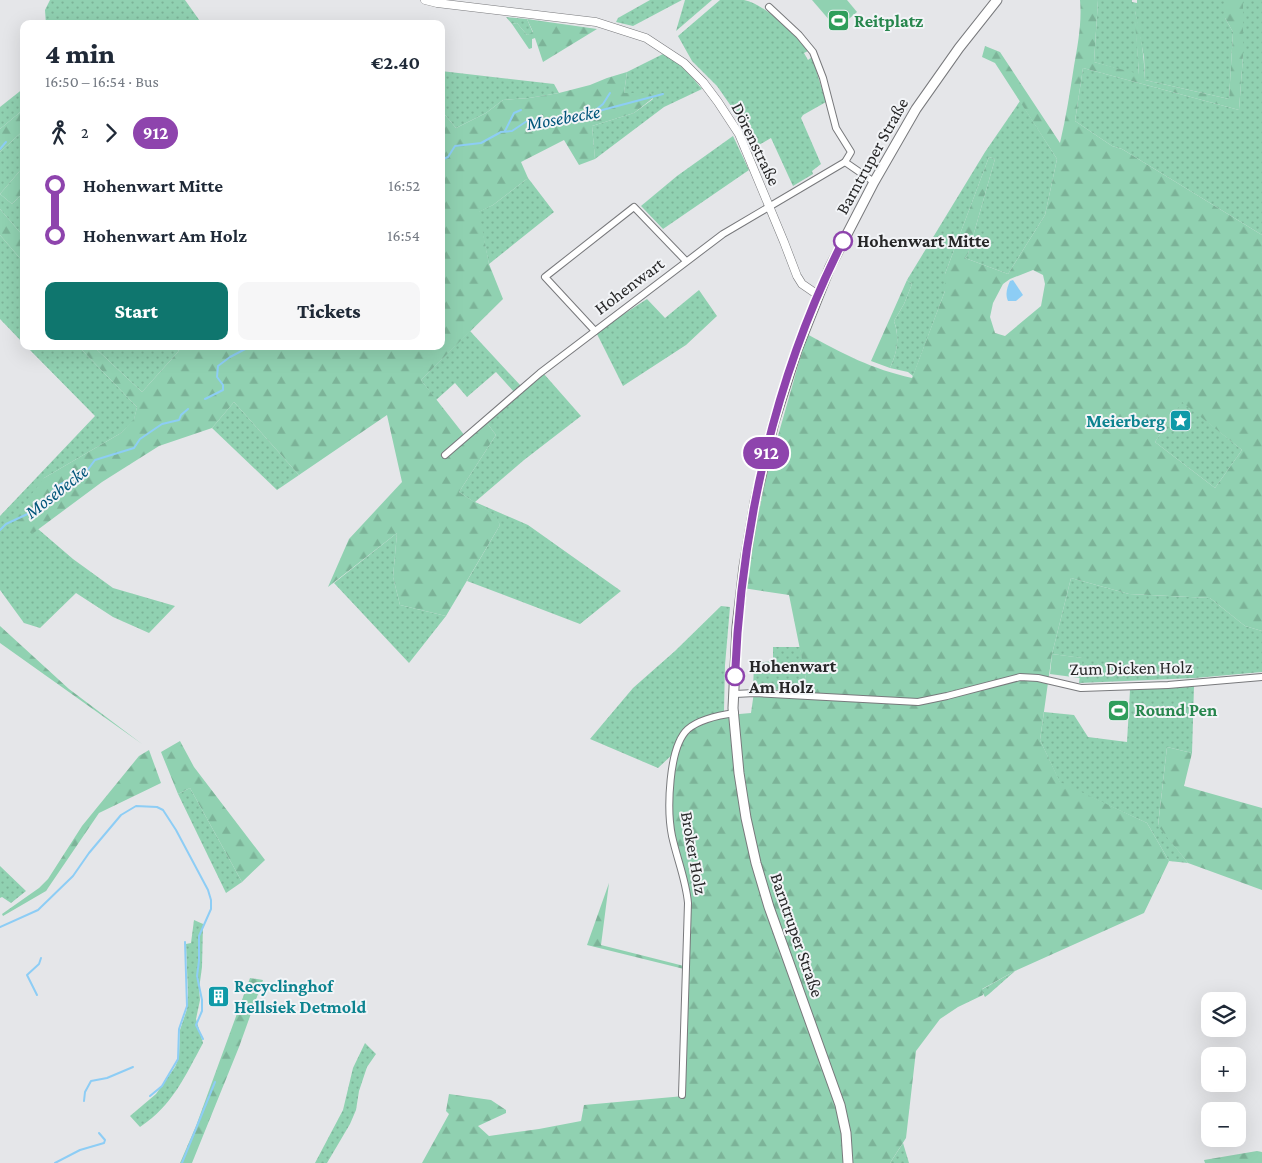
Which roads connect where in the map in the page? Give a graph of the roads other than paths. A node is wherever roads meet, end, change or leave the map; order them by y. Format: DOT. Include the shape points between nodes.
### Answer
graph roads {
  1 [pos="426,0"];
  2 [pos="997,0"];
  3 [pos="769,7"];
  4 [pos="845,162"];
  5 [pos="874,182"];
  6 [pos="770,206"];
  7 [pos="686,261"];
  8 [pos="818,295"];
  9 [pos="595,331"];
  10 [pos="445,455"];
  11 [pos="1262,678"];
  12 [pos="734,694"];
  13 [pos="735,713"];
  14 [pos="682,1095"];
  15 [pos="848,1163"];
  1 -- 6 [label="street, Dörenstraße" via="596,22 630,31 663,47 684,63 718,102 738,134"];
  2 -- 5 [label="main road, Barntruper Straße" via="931,85"];
  3 -- 4 [label="street" via="799,35 816,58 836,128 851,152"];
  4 -- 5 [label="street"];
  4 -- 6 [label="street, Hohenwart"];
  5 -- 8 [label="main road, Barntruper Straße"];
  6 -- 7 [label="street, Hohenwart"];
  6 -- 8 [label="street, Dörenstraße" via="797,276 807,289"];
  7 -- 9 [label="street, Hohenwart"];
  7 -- 9 [label="street" via="634,207 545,278"];
  8 -- 12 [label="main road, Barntruper Straße" via="782,395 755,502 739,607"];
  9 -- 10 [label="street, Hohenwart" via="540,373"];
  11 -- 12 [label="street, Zum Dicken Holz" via="1080,688 1020,677 918,702"];
  12 -- 13 [label="main road, Barntruper Straße"];
  13 -- 14 [label="street, Broker Holz" via="702,722 687,730 676,750 672,772 670,825 688,903"];
  13 -- 15 [label="main road, Barntruper Straße" via="742,796 756,863 836,1093 846,1133"];
}
